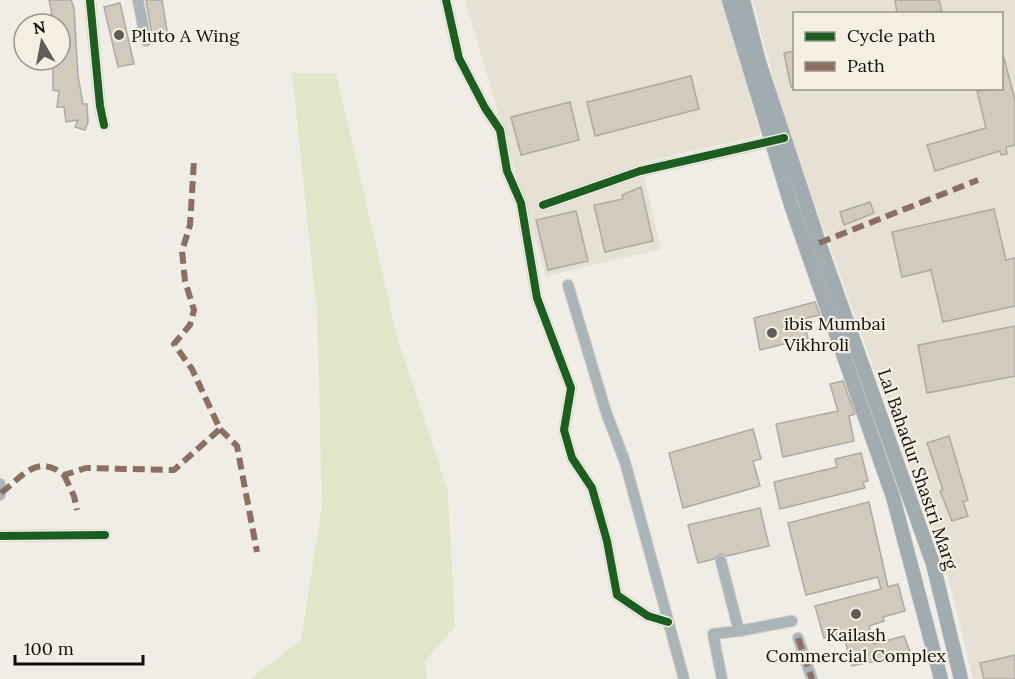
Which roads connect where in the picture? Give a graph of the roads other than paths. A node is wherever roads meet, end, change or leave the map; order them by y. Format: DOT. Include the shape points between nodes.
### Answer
graph roads {
  1 [pos="90,0"];
  2 [pos="138,0"];
  3 [pos="446,0"];
  4 [pos="729,0"];
  5 [pos="743,0"];
  6 [pos="146,41"];
  7 [pos="104,125"];
  8 [pos="778,140"];
  9 [pos="543,205"];
  10 [pos="568,285"];
  11 [pos="840,301"];
  12 [pos="826,306"];
  13 [pos="0,484"];
  14 [pos="0,495"];
  15 [pos="105,535"];
  16 [pos="0,536"];
  17 [pos="927,547"];
  18 [pos="906,552"];
  19 [pos="721,561"];
  20 [pos="792,621"];
  21 [pos="669,622"];
  22 [pos="739,631"];
  23 [pos="798,638"];
  24 [pos="684,679"];
  25 [pos="722,679"];
  26 [pos="812,679"];
  27 [pos="941,679"];
  28 [pos="962,679"];
  1 -- 7 [label="street"];
  2 -- 6 [label="street"];
  3 -- 21 [label="street" via="459,58 500,130 507,171 521,204 537,298 571,388 564,430 572,458 592,488 608,541 617,595 648,616"];
  4 -- 8 [label="main road, Lal Bahadur Shastri Marg"];
  5 -- 8 [label="main road, Lal Bahadur Shastri Marg"];
  8 -- 9 [label="street" via="640,171"];
  8 -- 11 [label="main road, Lal Bahadur Shastri Marg"];
  8 -- 12 [label="main road, Lal Bahadur Shastri Marg"];
  10 -- 21 [label="street" via="625,462"];
  11 -- 12 [label="main road"];
  11 -- 17 [label="main road, Lal Bahadur Shastri Marg"];
  12 -- 18 [label="main road, Lal Bahadur Shastri Marg" via="892,497"];
  13 -- 14 [label="street"];
  15 -- 16 [label="street"];
  17 -- 18 [label="main road"];
  17 -- 28 [label="main road, Lal Bahadur Shastri Marg"];
  18 -- 27 [label="main road, Lal Bahadur Shastri Marg"];
  19 -- 22 [label="street"];
  20 -- 22 [label="street"];
  21 -- 24 [label="street"];
  22 -- 25 [label="street" via="713,634"];
  23 -- 26 [label="street"];
}
